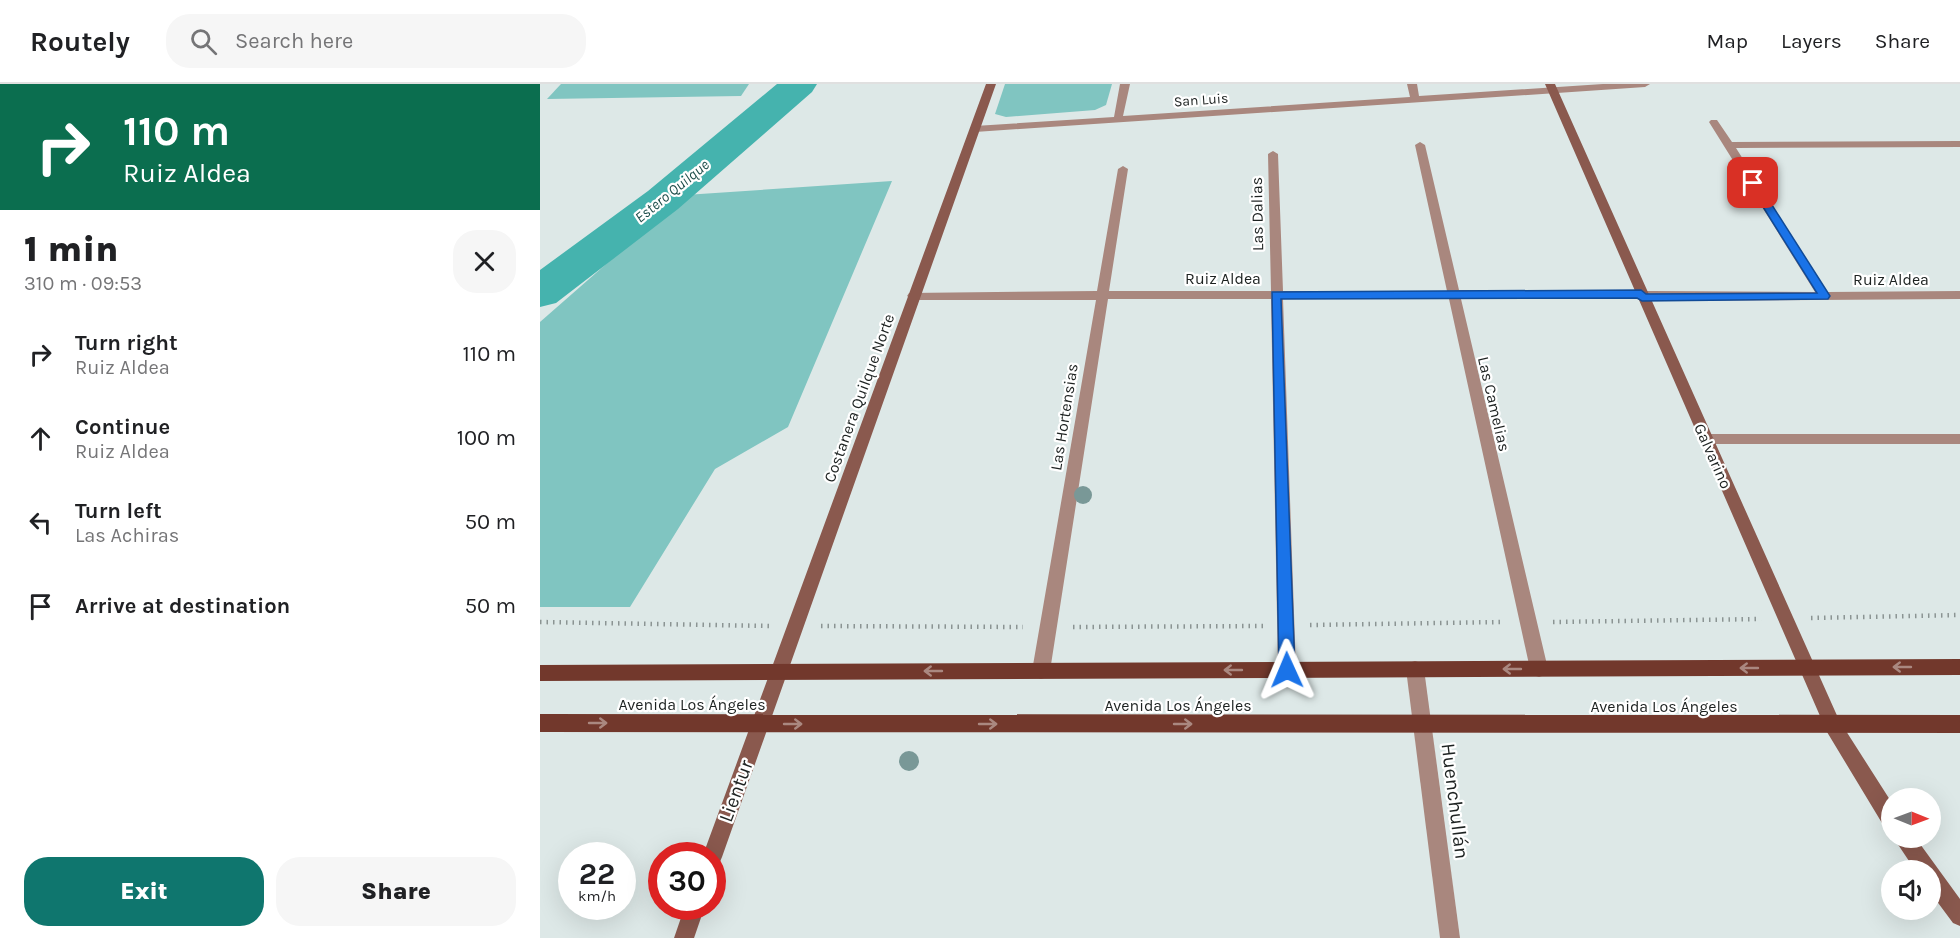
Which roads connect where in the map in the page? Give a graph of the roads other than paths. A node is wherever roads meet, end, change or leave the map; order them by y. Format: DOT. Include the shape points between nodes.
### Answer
graph roads {
  1 [pos="991,84"];
  2 [pos="1125,84"];
  3 [pos="1412,84"];
  4 [pos="1645,84"];
  5 [pos="1551,87"];
  6 [pos="1415,99"];
  7 [pos="1118,119"];
  8 [pos="1714,122"];
  9 [pos="975,129"];
  10 [pos="1960,144"];
  11 [pos="1729,145"];
  12 [pos="1420,146"];
  13 [pos="1273,154"];
  14 [pos="1123,169"];
  15 [pos="1452,294"];
  16 [pos="1102,295"];
  17 [pos="1276,295"];
  18 [pos="1960,295"];
  19 [pos="913,296"];
  20 [pos="1641,296"];
  21 [pos="1824,296"];
  22 [pos="1706,439"];
  23 [pos="1960,439"];
  24 [pos="1960,667"];
  25 [pos="1808,668"];
  26 [pos="1415,669"];
  27 [pos="1539,669"];
  28 [pos="1287,670"];
  29 [pos="1041,671"];
  30 [pos="779,672"];
  31 [pos="540,673"];
  32 [pos="540,723"];
  33 [pos="760,724"];
  34 [pos="1960,724"];
  35 [pos="1423,725"];
  36 [pos="1833,726"];
  37 [pos="1881,804"];
  38 [pos="717,842"];
  39 [pos="1941,890"];
  40 [pos="1960,916"];
  41 [pos="690,920"];
  42 [pos="684,938"];
  43 [pos="1450,938"];
  1 -- 9 [label="street, Costanera Quilque Norte"];
  2 -- 7 [label="street"];
  3 -- 6 [label="street"];
  4 -- 5 [label="street, San Luis"];
  5 -- 6 [label="street, San Luis"];
  5 -- 20 [label="street, Galvarino"];
  6 -- 7 [label="street, San Luis"];
  7 -- 9 [label="street, San Luis"];
  8 -- 11 [label="street"];
  9 -- 19 [label="street, Costanera Quilque Norte"];
  10 -- 11 [label="street"];
  11 -- 21 [label="street"];
  12 -- 15 [label="street, Las Camelias"];
  13 -- 17 [label="street, Las Dalias"];
  14 -- 16 [label="street, Las Hortensias"];
  15 -- 17 [label="street, Ruiz Aldea"];
  15 -- 20 [label="street, Ruiz Aldea"];
  15 -- 27 [label="street, Las Camelias"];
  16 -- 17 [label="street, Ruiz Aldea"];
  16 -- 19 [label="street, Ruiz Aldea"];
  16 -- 29 [label="street, Las Hortensias"];
  17 -- 28 [label="street, Las Dalias"];
  18 -- 21 [label="street, Ruiz Aldea"];
  19 -- 30 [label="street, Costanera Quilque Norte"];
  20 -- 21 [label="street, Ruiz Aldea"];
  20 -- 22 [label="street, Galvarino"];
  22 -- 23 [label="street"];
  22 -- 25 [label="street, Galvarino"];
  24 -- 25 [label="main road, Avenida Los Ángeles, one-way"];
  25 -- 27 [label="main road, Avenida Los Ángeles, one-way"];
  25 -- 36 [label="street, Galvarino"];
  27 -- 26 [label="main road, Avenida Los Ángeles, one-way"];
  26 -- 28 [label="main road, Avenida Los Ángeles"];
  26 -- 35 [label="street, Huenchullán"];
  28 -- 29 [label="main road, Avenida Los Ángeles, one-way"];
  29 -- 30 [label="main road, Avenida Los Ángeles, one-way"];
  30 -- 31 [label="main road, Avenida Los Ángeles"];
  30 -- 33 [label="street, Costanera Quilque Norte"];
  32 -- 33 [label="main road, Avenida Los Ángeles, one-way"];
  33 -- 35 [label="main road, Avenida Los Ángeles, one-way"];
  33 -- 38 [label="street, Lientur"];
  34 -- 36 [label="main road, Avenida Los Ángeles"];
  35 -- 36 [label="main road, Avenida Los Ángeles"];
  35 -- 43 [label="street, Huenchullán"];
  36 -- 37 [label="street, Galvarino"];
  39 -- 40 [label="street"];
  41 -- 42 [label="street"];
}
